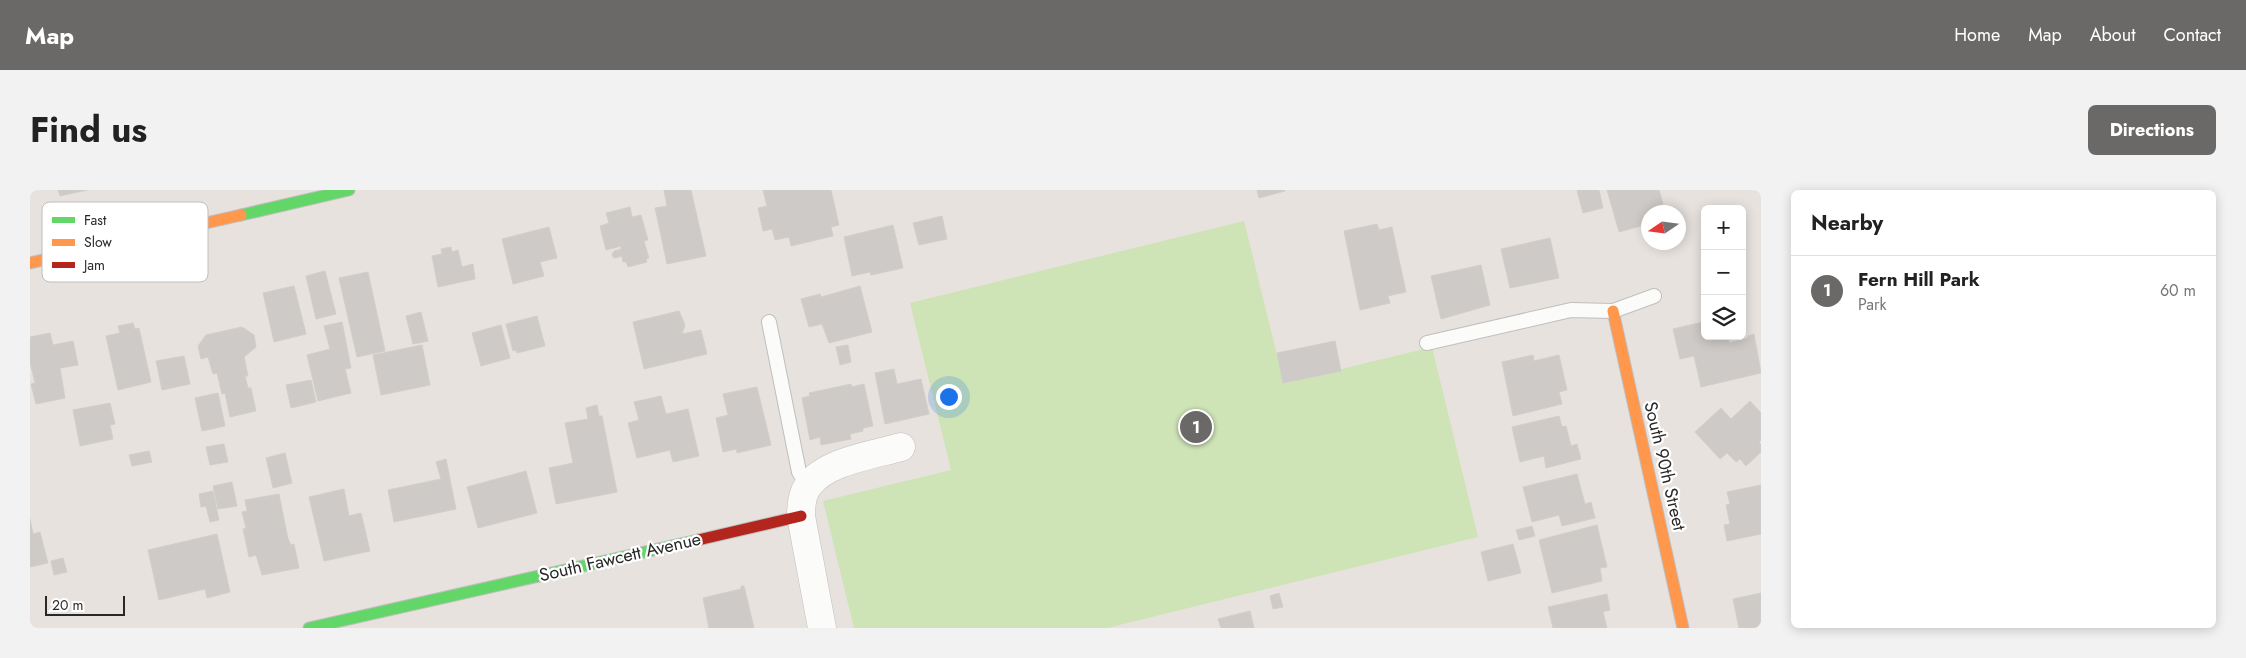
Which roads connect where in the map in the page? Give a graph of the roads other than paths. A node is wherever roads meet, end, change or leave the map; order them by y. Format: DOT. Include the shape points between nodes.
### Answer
graph roads {
  1 [pos="349,190"];
  2 [pos="208,222"];
  3 [pos="1654,296"];
  4 [pos="1613,311"];
  5 [pos="769,322"];
  6 [pos="1428,343"];
  7 [pos="901,447"];
  8 [pos="808,486"];
  9 [pos="801,516"];
  10 [pos="309,628"];
  11 [pos="822,628"];
  12 [pos="1683,628"];
  1 -- 2 [label="street"];
  3 -- 4 [label="lane"];
  4 -- 6 [label="lane" via="1571,310"];
  4 -- 12 [label="street, South 90th Street"];
  5 -- 8 [label="lane" via="799,472"];
  7 -- 8 [label="street" via="847,462 824,472"];
  8 -- 9 [label="street" via="801,503"];
  9 -- 10 [label="street, South Fawcett Avenue"];
  9 -- 11 [label="street"];
}
